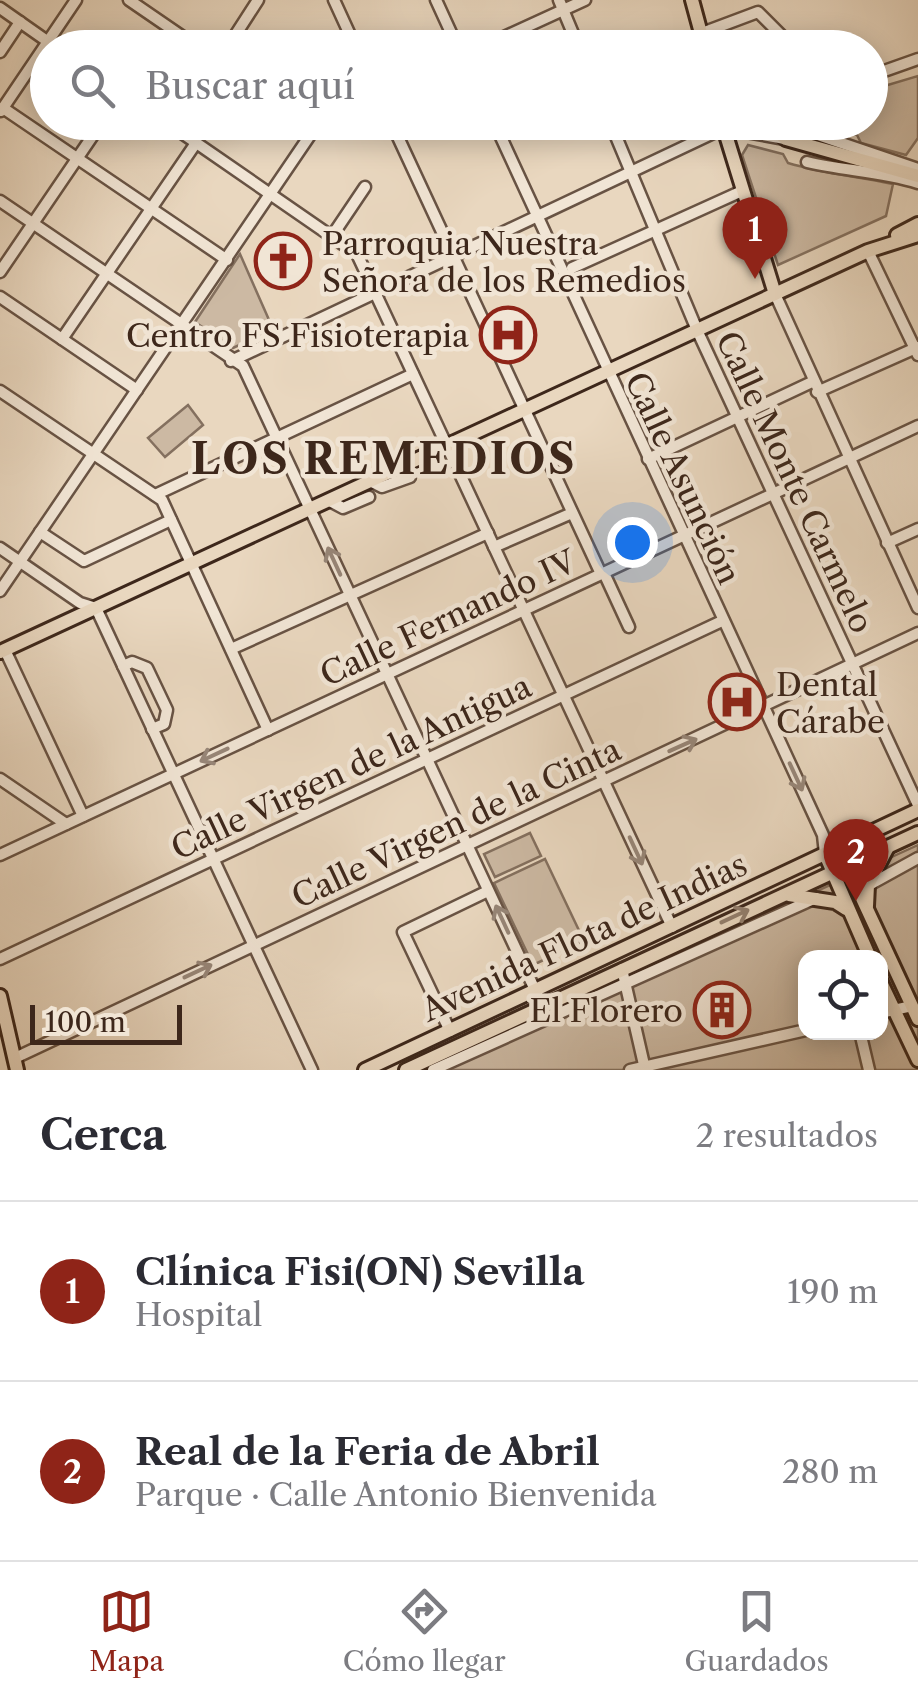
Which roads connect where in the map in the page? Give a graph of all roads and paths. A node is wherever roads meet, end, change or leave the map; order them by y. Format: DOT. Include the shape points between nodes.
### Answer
graph roads {
  1 [pos="76,0"];
  2 [pos="129,0"];
  3 [pos="258,0"];
  4 [pos="334,0"];
  5 [pos="436,0"];
  6 [pos="585,0"];
  7 [pos="692,0"];
  8 [pos="561,5"];
  9 [pos="0,8"];
  10 [pos="20,22"];
  11 [pos="32,30"];
  12 [pos="60,30"];
  13 [pos="173,30"];
  14 [pos="239,30"];
  15 [pos="348,30"];
  16 [pos="450,30"];
  17 [pos="514,30"];
  18 [pos="571,30"];
  19 [pos="702,30"];
  20 [pos="725,30"];
  21 [pos="776,30"];
  22 [pos="0,52"];
  23 [pos="918,59"];
  24 [pos="888,70"];
  25 [pos="30,72"];
  26 [pos="1,110"];
  27 [pos="30,128"];
  28 [pos="49,140"];
  29 [pos="90,140"];
  30 [pos="191,140"];
  31 [pos="304,140"];
  32 [pos="399,140"];
  33 [pos="502,140"];
  34 [pos="618,140"];
  35 [pos="694,140"];
  36 [pos="727,140"];
  37 [pos="790,140"];
  38 [pos="830,140"];
  39 [pos="196,144"];
  40 [pos="78,158"];
  41 [pos="807,162"];
  42 [pos="632,172"];
  43 [pos="918,176"];
  44 [pos="365,187"];
  45 [pos="742,190"];
  46 [pos="270,194"];
  47 [pos="0,201"];
  48 [pos="152,209"];
  49 [pos="537,216"];
  50 [pos="33,224"];
  51 [pos="918,224"];
  52 [pos="655,229"];
  53 [pos="918,234"];
  54 [pos="332,236"];
  55 [pos="868,251"];
  56 [pos="454,256"];
  57 [pos="227,260"];
  58 [pos="572,268"];
  59 [pos="0,272"];
  60 [pos="107,274"];
  61 [pos="375,292"];
  62 [pos="775,294"];
  63 [pos="0,296"];
  64 [pos="182,325"];
  65 [pos="697,330"];
  66 [pos="62,339"];
  67 [pos="917,350"];
  68 [pos="232,361"];
  69 [pos="606,371"];
  70 [pos="414,374"];
  71 [pos="814,387"];
  72 [pos="137,390"];
  73 [pos="0,391"];
  74 [pos="523,410"];
  75 [pos="738,417"];
  76 [pos="918,426"];
  77 [pos="277,438"];
  78 [pos="446,446"];
  79 [pos="93,454"];
  80 [pos="648,459"];
  81 [pos="848,459"];
  82 [pos="410,477"];
  83 [pos="370,480"];
  84 [pos="774,494"];
  85 [pos="155,496"];
  86 [pos="369,497"];
  87 [pos="328,500"];
  88 [pos="310,509"];
  89 [pos="572,513"];
  90 [pos="171,520"];
  91 [pos="918,529"];
  92 [pos="40,532"];
  93 [pos="488,533"];
  94 [pos="682,536"];
  95 [pos="887,543"];
  96 [pos="494,547"];
  97 [pos="0,548"];
  98 [pos="20,562"];
  99 [pos="192,564"];
  100 [pos="602,574"];
  101 [pos="0,591"];
  102 [pos="351,596"];
  103 [pos="96,608"];
  104 [pos="918,608"];
  105 [pos="524,610"];
  106 [pos="722,621"];
  107 [pos="629,626"];
  108 [pos="918,633"];
  109 [pos="231,649"];
  110 [pos="2,651"];
  111 [pos="852,663"];
  112 [pos="123,666"];
  113 [pos="387,674"];
  114 [pos="564,695"];
  115 [pos="763,706"];
  116 [pos="152,729"];
  117 [pos="268,730"];
  118 [pos="427,759"];
  119 [pos="173,774"];
  120 [pos="0,779"];
  121 [pos="604,781"];
  122 [pos="918,808"];
  123 [pos="83,816"];
  124 [pos="66,824"];
  125 [pos="918,833"];
  126 [pos="467,845"];
  127 [pos="888,848"];
  128 [pos="825,854"];
  129 [pos="0,855"];
  130 [pos="918,858"];
  131 [pos="213,860"];
  132 [pos="847,866"];
  133 [pos="832,872"];
  134 [pos="868,885"];
  135 [pos="488,890"];
  136 [pos="775,897"];
  137 [pos="817,898"];
  138 [pos="867,908"];
  139 [pos="848,910"];
  140 [pos="672,927"];
  141 [pos="253,945"];
  142 [pos="866,950"];
  143 [pos="618,952"];
  144 [pos="0,959"];
  145 [pos="622,969"];
  146 [pos="626,984"];
  147 [pos="535,991"];
  148 [pos="0,996"];
  149 [pos="543,1007"];
  150 [pos="888,1011"];
  151 [pos="915,1012"];
  152 [pos="450,1031"];
  153 [pos="798,1032"];
  154 [pos="436,1038"];
  155 [pos="862,1040"];
  156 [pos="918,1060"];
  157 [pos="16,1064"];
  158 [pos="440,1065"];
  159 [pos="645,1068"];
  160 [pos="312,1070"];
  161 [pos="366,1070"];
  162 [pos="406,1070"];
  163 [pos="630,1070"];
  164 [pos="869,1070"];
  1 -- 12 [label="street"];
  2 -- 13 [label="street"];
  3 -- 14 [label="street"];
  4 -- 15 [label="street"];
  5 -- 16 [label="street"];
  6 -- 8 [label="street"];
  7 -- 19 [label="main road"];
  8 -- 17 [label="street"];
  8 -- 18 [label="street"];
  9 -- 10 [label="street"];
  10 -- 11 [label="street"];
  10 -- 22 [label="street"];
  20 -- 21 [label="street" via="758,12"];
  23 -- 24 [label="street"];
  25 -- 26 [label="street"];
  26 -- 27 [label="street"];
  28 -- 40 [label="street"];
  29 -- 40 [label="street"];
  30 -- 39 [label="street"];
  31 -- 46 [label="street"];
  32 -- 56 [label="street"];
  33 -- 49 [label="street, Calle Asunción"];
  34 -- 42 [label="street, Calle Monte Carmelo"];
  35 -- 42 [label="street"];
  36 -- 45 [label="main road"];
  37 -- 43 [label="main road"];
  38 -- 43 [label="street"];
  39 -- 46 [label="street"];
  39 -- 48 [label="street"];
  40 -- 48 [label="street"];
  40 -- 50 [label="street"];
  41 -- 43 [label="street"];
  42 -- 49 [label="street"];
  42 -- 52 [label="street, Calle Monte Carmelo"];
  44 -- 54 [label="street"];
  45 -- 52 [label="street"];
  45 -- 62 [label="main road"];
  46 -- 54 [label="street"];
  46 -- 57 [label="street"];
  47 -- 50 [label="street"];
  48 -- 57 [label="street"];
  48 -- 60 [label="street"];
  49 -- 56 [label="street"];
  49 -- 69 [label="street, Calle Asunción"];
  50 -- 59 [label="street"];
  50 -- 60 [label="street"];
  51 -- 55 [label="main road"];
  52 -- 58 [label="street"];
  52 -- 65 [label="street, Calle Monte Carmelo"];
  53 -- 55 [label="main road"];
  54 -- 61 [label="street" via="357,254"];
  55 -- 62 [label="main road"];
  55 -- 67 [label="street"];
  56 -- 61 [label="street"];
  56 -- 74 [label="street"];
  57 -- 64 [label="street"];
  60 -- 64 [label="street"];
  60 -- 66 [label="street"];
  61 -- 68 [label="street"];
  61 -- 70 [label="street"];
  62 -- 65 [label="main road"];
  62 -- 71 [label="street"];
  63 -- 66 [label="street"];
  64 -- 68 [label="street"];
  64 -- 72 [label="street"];
  65 -- 69 [label="main road"];
  65 -- 75 [label="street, Calle Monte Carmelo"];
  66 -- 72 [label="street"];
  67 -- 71 [label="street"];
  68 -- 77 [label="street" via="243,366"];
  69 -- 74 [label="main road"];
  69 -- 80 [label="street, Calle Asunción"];
  70 -- 77 [label="street"];
  70 -- 78 [label="street"];
  71 -- 75 [label="street"];
  71 -- 81 [label="street"];
  72 -- 79 [label="street"];
  73 -- 79 [label="street"];
  74 -- 78 [label="main road"];
  74 -- 89 [label="street"];
  75 -- 80 [label="street"];
  75 -- 84 [label="street, Calle Monte Carmelo"];
  76 -- 81 [label="street, Calle Fernando IV"];
  77 -- 85 [label="street"];
  77 -- 88 [label="street"];
  78 -- 83 [label="main road"];
  78 -- 93 [label="street"];
  79 -- 85 [label="street"];
  79 -- 92 [label="street"];
  80 -- 94 [label="street, Calle Asunción"];
  81 -- 84 [label="street, Calle Fernando IV"];
  81 -- 95 [label="street"];
  82 -- 83 [label="street" via="382,488"];
  83 -- 87 [label="main road"];
  84 -- 94 [label="street, Calle Fernando IV"];
  84 -- 111 [label="street, Calle Monte Carmelo"];
  85 -- 90 [label="street"];
  86 -- 87 [label="street" via="343,508"];
  87 -- 88 [label="main road"];
  88 -- 99 [label="main road"];
  102 -- 88 [label="street, one-way"];
  89 -- 96 [label="street"];
  89 -- 100 [label="street"];
  90 -- 92 [label="street" via="84,561"];
  90 -- 99 [label="street"];
  91 -- 95 [label="street"];
  92 -- 98 [label="street"];
  93 -- 96 [label="street"];
  93 -- 102 [label="street"];
  94 -- 100 [label="street, Calle Fernando IV"];
  94 -- 106 [label="street, Calle Asunción"];
  95 -- 104 [label="street"];
  96 -- 105 [label="street"];
  97 -- 98 [label="street"];
  98 -- 101 [label="street"];
  98 -- 103 [label="street"];
  99 -- 103 [label="main road"];
  99 -- 109 [label="street"];
  100 -- 105 [label="street, Calle Fernando IV"];
  100 -- 107 [label="street"];
  102 -- 109 [label="street"];
  102 -- 113 [label="street"];
  103 -- 110 [label="main road"];
  103 -- 112 [label="street"];
  105 -- 113 [label="street, Calle Fernando IV"];
  105 -- 114 [label="street"];
  106 -- 114 [label="street, Calle Virgen de la Antigua"];
  106 -- 115 [label="street, Calle Asunción"];
  108 -- 111 [label="street, Calle Virgen de la Cinta"];
  109 -- 117 [label="street"];
  110 -- 123 [label="street"];
  111 -- 115 [label="street, Calle Virgen de la Cinta"];
  111 -- 122 [label="street, Calle Monte Carmelo"];
  112 -- 116 [label="street"];
  112 -- 116 [label="street" via="147,668 167,710 164,724"];
  113 -- 117 [label="street, Calle Fernando IV"];
  113 -- 118 [label="street"];
  114 -- 118 [label="street, Calle Virgen de la Antigua"];
  114 -- 121 [label="street"];
  121 -- 115 [label="street, Calle Virgen de la Cinta, one-way"];
  115 -- 128 [label="street, Calle Asunción, one-way" via="824,835"];
  116 -- 119 [label="street"];
  117 -- 119 [label="street, Calle Fernando IV, one-way"];
  118 -- 126 [label="street"];
  118 -- 131 [label="street, Calle Virgen de la Antigua"];
  119 -- 123 [label="street, Calle Fernando IV"];
  119 -- 131 [label="street"];
  120 -- 124 [label="street"];
  121 -- 126 [label="street, Calle Virgen de la Cinta"];
  121 -- 140 [label="street, one-way"];
  122 -- 128 [label="main road, Avenida Flota de Indias"];
  123 -- 124 [label="street, Calle Fernando IV"];
  124 -- 129 [label="street, Calle Fernando IV"];
  125 -- 127 [label="main road, Avenida Flota de Indias"];
  126 -- 135 [label="street"];
  126 -- 141 [label="street, Calle Virgen de la Cinta"];
  127 -- 132 [label="main road, Avenida Flota de Indias"];
  127 -- 134 [label="main road"];
  128 -- 132 [label="main road"];
  128 -- 133 [label="main road"];
  128 -- 140 [label="main road, Avenida Flota de Indias"];
  130 -- 134 [label="street"];
  131 -- 141 [label="street"];
  131 -- 144 [label="street, Calle Virgen de la Antigua"];
  132 -- 133 [label="main road, Avenida Flota de Indias"];
  132 -- 138 [label="main road"];
  133 -- 136 [label="main road, Avenida Flota de Indias"];
  133 -- 139 [label="main road"];
  134 -- 138 [label="main road"];
  147 -- 135 [label="street, one-way"];
  135 -- 152 [label="street" via="403,932"];
  136 -- 137 [label="main road"];
  145 -- 136 [label="main road, Avenida Flota de Indias, one-way"];
  137 -- 139 [label="main road"];
  137 -- 146 [label="street"];
  138 -- 151 [label="main road"];
  139 -- 142 [label="main road"];
  140 -- 143 [label="main road, Avenida Flota de Indias"];
  157 -- 141 [label="street, Calle Virgen de la Cinta, one-way" via="66,1027"];
  141 -- 160 [label="street"];
  143 -- 145 [label="main road"];
  143 -- 147 [label="main road, Avenida Flota de Indias"];
  145 -- 146 [label="street"];
  145 -- 149 [label="main road, Avenida Flota de Indias"];
  146 -- 158 [label="street"];
  146 -- 159 [label="street"];
  147 -- 149 [label="street"];
  147 -- 152 [label="main road, Avenida Flota de Indias"];
  148 -- 157 [label="main road"];
  149 -- 158 [label="main road, Avenida Flota de Indias"];
  150 -- 151 [label="street"];
  150 -- 156 [label="main road"];
  152 -- 154 [label="main road, Avenida Flota de Indias"];
  153 -- 159 [label="street"];
  154 -- 158 [label="main road"];
  154 -- 161 [label="main road, Avenida Flota de Indias"];
  155 -- 164 [label="street"];
  158 -- 162 [label="main road, Avenida Flota de Indias"];
  159 -- 163 [label="street"];
}
